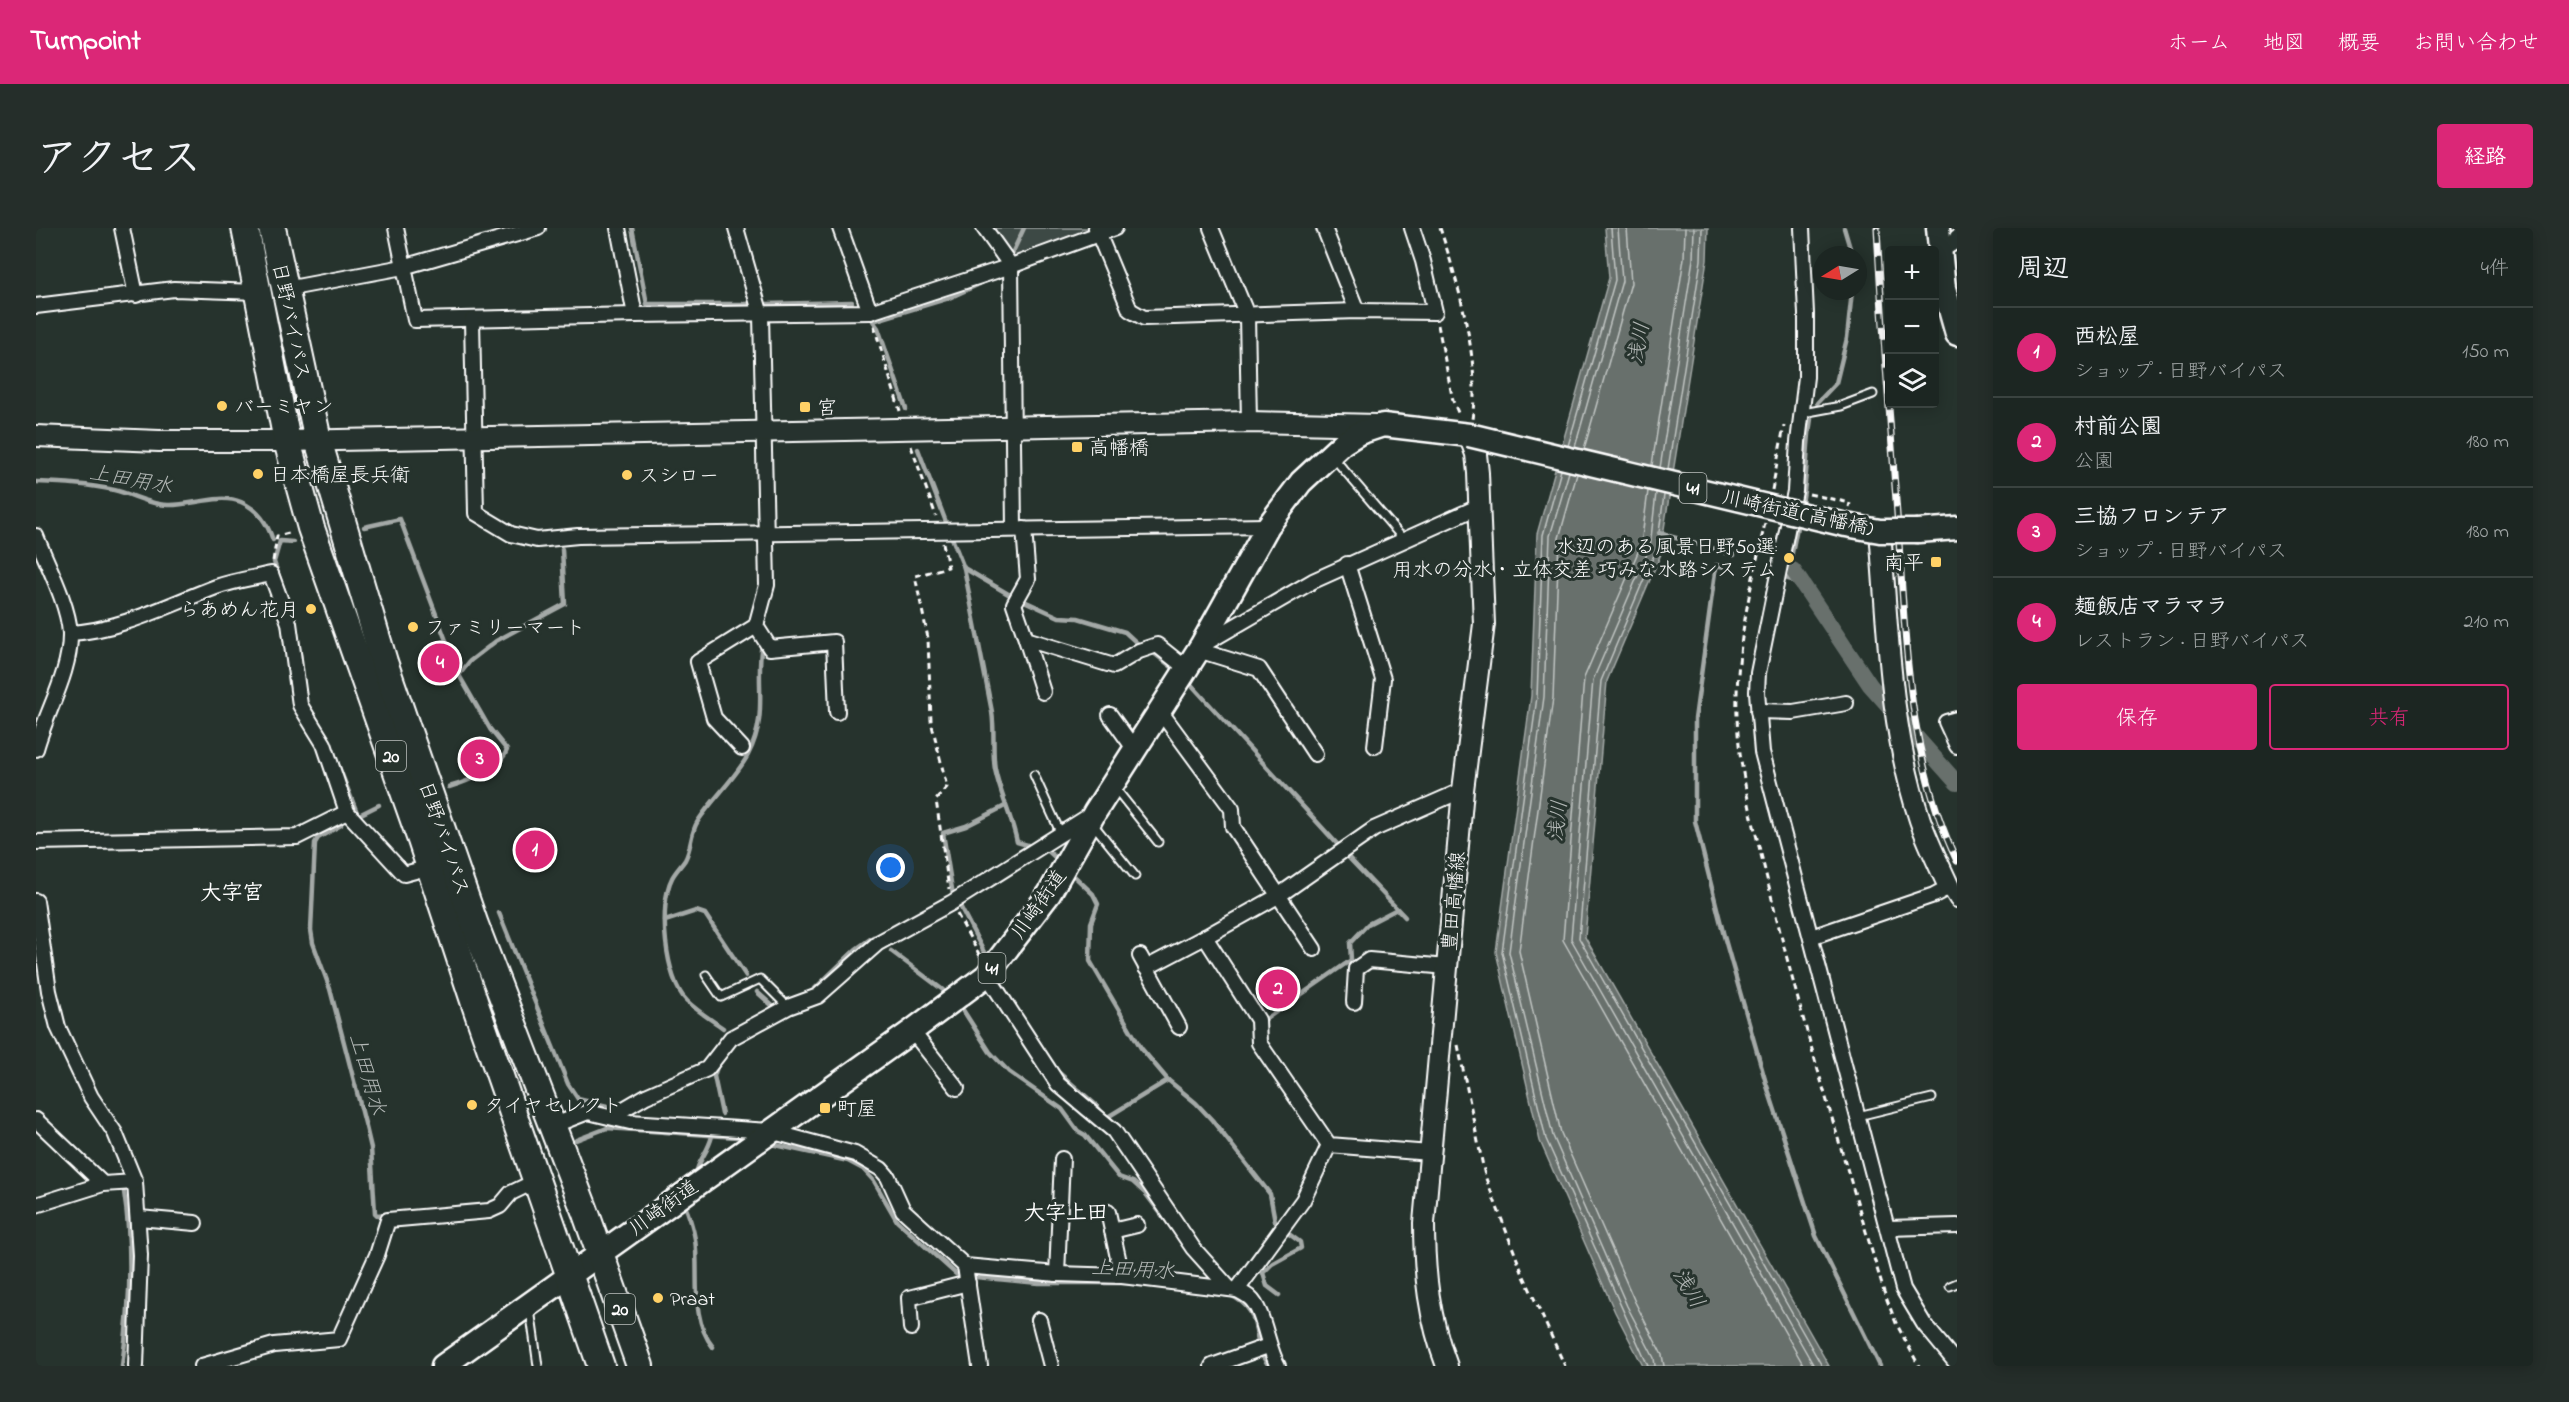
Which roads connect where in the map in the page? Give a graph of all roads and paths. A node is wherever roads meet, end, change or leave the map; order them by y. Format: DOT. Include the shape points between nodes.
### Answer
graph roads {
  1 [pos="122,228"];
  2 [pos="245,228"];
  3 [pos="272,228"];
  4 [pos="396,228"];
  5 [pos="538,228"];
  6 [pos="618,228"];
  7 [pos="736,228"];
  8 [pos="840,228"];
  9 [pos="984,228"];
  10 [pos="1115,228"];
  11 [pos="1211,228"];
  12 [pos="1324,228"];
  13 [pos="1413,228"];
  14 [pos="1440,228"];
  15 [pos="1802,228"];
  16 [pos="1938,228"];
  17 [pos="1097,231"];
  18 [pos="507,232"];
  19 [pos="1957,237"];
  20 [pos="1939,246"];
  21 [pos="1939,252"];
  22 [pos="1011,266"];
  23 [pos="403,267"];
  24 [pos="286,289"];
  25 [pos="257,292"];
  26 [pos="136,295"];
  27 [pos="36,306"];
  28 [pos="1357,311"];
  29 [pos="870,312"];
  30 [pos="1435,312"];
  31 [pos="634,315"];
  32 [pos="760,315"];
  33 [pos="1247,315"];
  34 [pos="472,320"];
  35 [pos="1957,334"];
  36 [pos="1873,394"];
  37 [pos="1803,412"];
  38 [pos="1785,421"];
  39 [pos="1249,422"];
  40 [pos="1383,425"];
  41 [pos="1012,427"];
  42 [pos="905,429"];
  43 [pos="764,430"];
  44 [pos="1469,435"];
  45 [pos="36,436"];
  46 [pos="474,437"];
  47 [pos="318,440"];
  48 [pos="287,441"];
  49 [pos="1331,454"];
  50 [pos="1770,497"];
  51 [pos="1480,506"];
  52 [pos="1767,515"];
  53 [pos="1268,526"];
  54 [pos="311,528"];
  55 [pos="1957,528"];
  56 [pos="1019,529"];
  57 [pos="941,530"];
  58 [pos="1880,531"];
  59 [pos="765,533"];
  60 [pos="36,536"];
  61 [pos="1405,540"];
  62 [pos="1347,564"];
  63 [pos="271,574"];
  64 [pos="756,626"];
  65 [pos="70,633"];
  66 [pos="1026,639"];
  67 [pos="1195,655"];
  68 [pos="1044,692"];
  69 [pos="1846,703"];
  70 [pos="1160,711"];
  71 [pos="1758,711"];
  72 [pos="837,712"];
  73 [pos="1110,715"];
  74 [pos="1957,719"];
  75 [pos="37,741"];
  76 [pos="1375,746"];
  77 [pos="1957,746"];
  78 [pos="742,748"];
  79 [pos="1135,750"];
  80 [pos="1315,754"];
  81 [pos="1034,775"];
  82 [pos="1113,785"];
  83 [pos="1463,790"];
  84 [pos="347,812"];
  85 [pos="1093,817"];
  86 [pos="1061,834"];
  87 [pos="1158,842"];
  88 [pos="36,843"];
  89 [pos="430,867"];
  90 [pos="1135,876"];
  91 [pos="1953,893"];
  92 [pos="1278,896"];
  93 [pos="36,900"];
  94 [pos="951,903"];
  95 [pos="1811,937"];
  96 [pos="1205,938"];
  97 [pos="1314,949"];
  98 [pos="1447,967"];
  99 [pos="706,975"];
  100 [pos="987,975"];
  101 [pos="1354,1002"];
  102 [pos="788,1007"];
  103 [pos="1179,1027"];
  104 [pos="912,1031"];
  105 [pos="1458,1040"];
  106 [pos="957,1088"];
  107 [pos="1932,1098"];
  108 [pos="1858,1116"];
  109 [pos="610,1117"];
  110 [pos="36,1120"];
  111 [pos="552,1126"];
  112 [pos="770,1131"];
  113 [pos="1329,1145"];
  114 [pos="1430,1153"];
  115 [pos="1062,1159"];
  116 [pos="536,1180"];
  117 [pos="135,1182"];
  118 [pos="103,1184"];
  119 [pos="36,1205"];
  120 [pos="1108,1212"];
  121 [pos="139,1218"];
  122 [pos="195,1223"];
  123 [pos="1137,1225"];
  124 [pos="1957,1226"];
  125 [pos="1888,1228"];
  126 [pos="1112,1231"];
  127 [pos="600,1253"];
  128 [pos="965,1266"];
  129 [pos="1057,1274"];
  130 [pos="570,1275"];
  131 [pos="1122,1276"];
  132 [pos="968,1283"];
  133 [pos="1233,1289"];
  134 [pos="529,1304"];
  135 [pos="1039,1320"];
  136 [pos="911,1328"];
  137 [pos="1268,1346"];
  138 [pos="1957,1364"];
  139 [pos="136,1366"];
  140 [pos="202,1366"];
  141 [pos="443,1366"];
  142 [pos="538,1366"];
  143 [pos="602,1366"];
  144 [pos="639,1366"];
  145 [pos="980,1366"];
  146 [pos="1051,1366"];
  147 [pos="1212,1366"];
  148 [pos="1278,1366"];
  149 [pos="1447,1366"];
  150 [pos="1565,1366"];
  151 [pos="1919,1366"];
  1 -- 26 [label="street"];
  2 -- 25 [label="highway, 日野バイパス / 20"];
  3 -- 24 [label="highway, 日野バイパス / 20"];
  4 -- 23 [label="street"];
  5 -- 18 [label="street"];
  6 -- 31 [label="street"];
  7 -- 32 [label="street"];
  8 -- 29 [label="street"];
  9 -- 22 [label="street"];
  10 -- 17 [label="street"];
  11 -- 33 [label="street"];
  12 -- 28 [label="street"];
  13 -- 30 [label="street"];
  14 -- 44 [label="path" via="1469,345 1475,397"];
  15 -- 37 [label="street" via="1806,314"];
  16 -- 20 [label="main road"];
  17 -- 22 [label="street"];
  17 -- 33 [label="street" via="1130,310 1144,318"];
  18 -- 23 [label="street"];
  19 -- 21 [label="street"];
  21 -- 35 [label="main road"];
  22 -- 29 [label="street"];
  22 -- 41 [label="street"];
  23 -- 24 [label="street"];
  23 -- 34 [label="street" via="415,320"];
  24 -- 47 [label="highway, 日野バイパス / 20"];
  25 -- 26 [label="street" via="174,289"];
  25 -- 48 [label="highway, 日野バイパス / 20"];
  26 -- 27 [label="street"];
  28 -- 30 [label="street"];
  28 -- 33 [label="street"];
  29 -- 32 [label="street"];
  29 -- 42 [label="path"];
  30 -- 44 [label="path" via="1453,401"];
  31 -- 32 [label="street"];
  31 -- 34 [label="street"];
  32 -- 43 [label="street"];
  33 -- 39 [label="street"];
  34 -- 46 [label="street"];
  36 -- 37 [label="lane" via="1841,406"];
  37 -- 71 [label="street" via="1795,491 1758,673"];
  38 -- 50 [label="path"];
  39 -- 40 [label="street"];
  39 -- 41 [label="street"];
  40 -- 44 [label="main road, 川崎街道 / 41"];
  40 -- 49 [label="main road, 川崎街道 / 41" via="1359,433"];
  41 -- 42 [label="street"];
  41 -- 56 [label="street"];
  42 -- 43 [label="street"];
  42 -- 57 [label="path"];
  43 -- 46 [label="street"];
  43 -- 59 [label="street"];
  44 -- 51 [label="street, 豊田高幡線" via="1476,454"];
  44 -- 58 [label="main road, 川崎街道(高幡橋) / 41, bridge"];
  45 -- 48 [label="street"];
  46 -- 47 [label="street"];
  46 -- 59 [label="street" via="476,513 511,534 537,540"];
  47 -- 48 [label="street"];
  47 -- 111 [label="highway, 日野バイパス / 20" via="384,663 475,925"];
  48 -- 54 [label="highway, 日野バイパス / 20"];
  49 -- 53 [label="main road, 川崎街道 / 41" via="1301,482"];
  49 -- 61 [label="lane"];
  51 -- 61 [label="street"];
  51 -- 83 [label="street, 豊田高幡線" via="1485,617"];
  52 -- 151 [label="path" via="1751,583 1739,668 1737,717 1745,788 1789,965 1884,1292"];
  53 -- 56 [label="street"];
  53 -- 67 [label="main road, 川崎街道 / 41"];
  54 -- 63 [label="path" via="277,536"];
  54 -- 89 [label="highway, 日野バイパス / 20"];
  55 -- 58 [label="main road, 川崎街道(高幡橋) / 41, bridge"];
  56 -- 57 [label="street"];
  56 -- 66 [label="street" via="1028,579 1014,604"];
  57 -- 59 [label="street"];
  57 -- 94 [label="path" via="948,567 915,576 928,638 931,721 947,786 936,800"];
  58 -- 91 [label="street" via="1888,645 1905,765 1920,820"];
  59 -- 64 [label="street" via="767,585"];
  60 -- 65 [label="street"];
  61 -- 62 [label="street"];
  62 -- 67 [label="street" via="1258,610"];
  62 -- 76 [label="street" via="1383,679"];
  63 -- 65 [label="street" via="219,586 126,622"];
  63 -- 84 [label="street" via="289,623 300,705 324,744"];
  64 -- 72 [label="street" via="770,648 834,642"];
  64 -- 78 [label="street" via="698,662 714,718"];
  65 -- 75 [label="street" via="66,661"];
  66 -- 67 [label="street" via="1114,666 1157,645"];
  66 -- 68 [label="street"];
  67 -- 70 [label="main road, 川崎街道 / 41"];
  67 -- 80 [label="street" via="1259,669"];
  69 -- 71 [label="street" via="1793,712"];
  70 -- 79 [label="main road, 川崎街道 / 41"];
  70 -- 92 [label="street" via="1232,809 1233,827"];
  71 -- 95 [label="street" via="1769,784"];
  73 -- 79 [label="street"];
  74 -- 77 [label="street" via="1946,722"];
  79 -- 82 [label="main road, 川崎街道 / 41"];
  81 -- 86 [label="lane"];
  82 -- 85 [label="main road, 川崎街道 / 41"];
  82 -- 87 [label="lane"];
  83 -- 92 [label="street" via="1374,830"];
  83 -- 98 [label="street, 豊田高幡線"];
  84 -- 88 [label="street" via="297,837"];
  84 -- 89 [label="street" via="404,874"];
  85 -- 86 [label="street"];
  85 -- 90 [label="lane"];
  85 -- 100 [label="main road, 川崎街道 / 41" via="1049,894"];
  86 -- 94 [label="street"];
  89 -- 116 [label="highway, 日野バイパス / 20"];
  91 -- 95 [label="street" via="1934,895"];
  92 -- 96 [label="street"];
  92 -- 97 [label="street"];
  93 -- 117 [label="street" via="58,1027 91,1097 115,1133"];
  94 -- 100 [label="path" via="979,952"];
  94 -- 102 [label="street" via="878,943 818,996"];
  95 -- 108 [label="street"];
  96 -- 103 [label="street" via="1143,962"];
  96 -- 113 [label="street" via="1258,1020 1259,1043"];
  98 -- 101 [label="street" via="1369,960 1356,969"];
  98 -- 114 [label="street, 豊田高幡線"];
  99 -- 102 [label="lane" via="721,997 760,978"];
  100 -- 104 [label="main road, 川崎街道 / 41"];
  100 -- 133 [label="street" via="1058,1084 1114,1131 1192,1248"];
  102 -- 109 [label="street" via="731,1038 707,1069"];
  104 -- 106 [label="street"];
  104 -- 112 [label="main road, 川崎街道 / 41"];
  105 -- 150 [label="path" via="1485,1176 1522,1272"];
  107 -- 108 [label="lane"];
  108 -- 125 [label="street"];
  109 -- 111 [label="street" via="588,1112"];
  109 -- 112 [label="street" via="630,1122"];
  110 -- 118 [label="street"];
  111 -- 127 [label="highway, 日野バイパス / 20"];
  112 -- 127 [label="main road, 川崎街道 / 41"];
  112 -- 128 [label="street" via="855,1154 882,1169 903,1210"];
  113 -- 114 [label="street"];
  113 -- 133 [label="street" via="1303,1200"];
  114 -- 149 [label="street, 豊田高幡線" via="1424,1223 1426,1286"];
  115 -- 129 [label="street"];
  116 -- 130 [label="highway, 日野バイパス / 20"];
  116 -- 140 [label="street" via="489,1211 388,1221 339,1339 274,1345"];
  117 -- 118 [label="street"];
  117 -- 121 [label="street"];
  118 -- 119 [label="street"];
  120 -- 126 [label="street"];
  121 -- 122 [label="street"];
  121 -- 139 [label="street"];
  123 -- 126 [label="street"];
  124 -- 125 [label="street"];
  125 -- 138 [label="street" via="1908,1300"];
  126 -- 131 [label="street"];
  127 -- 130 [label="main road, 川崎街道 / 41"];
  127 -- 144 [label="highway, 日野バイパス / 20"];
  128 -- 129 [label="street"];
  128 -- 132 [label="street"];
  129 -- 131 [label="street"];
  130 -- 134 [label="main road, 川崎街道 / 41"];
  130 -- 143 [label="highway, 日野バイパス / 20"];
  131 -- 133 [label="street"];
  132 -- 136 [label="street" via="909,1298"];
  132 -- 145 [label="street"];
  133 -- 137 [label="street" via="1251,1298 1260,1313"];
  134 -- 141 [label="main road, 川崎街道 / 41"];
  134 -- 142 [label="lane"];
  135 -- 146 [label="street"];
  137 -- 147 [label="street"];
  137 -- 148 [label="street"];
}
